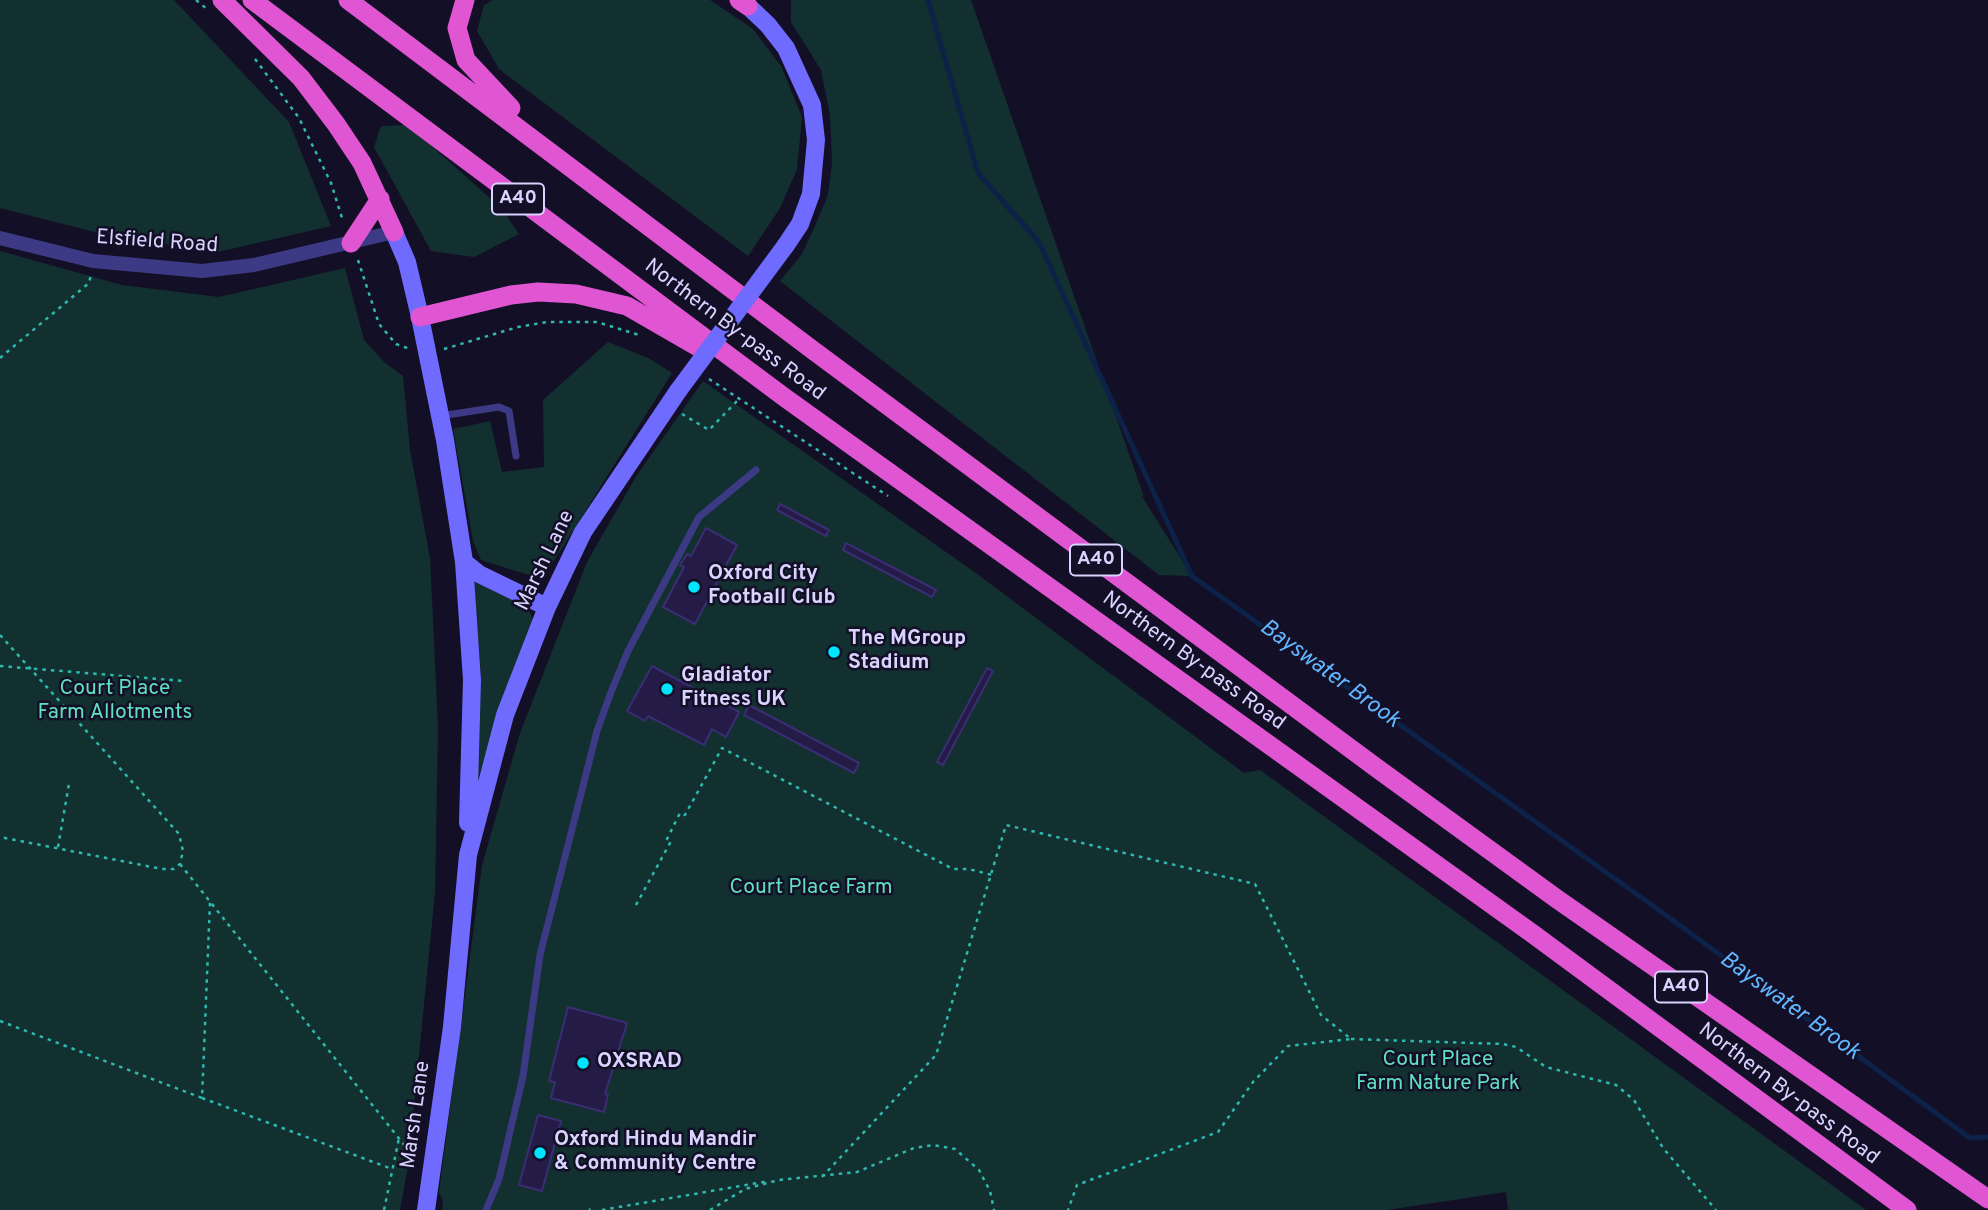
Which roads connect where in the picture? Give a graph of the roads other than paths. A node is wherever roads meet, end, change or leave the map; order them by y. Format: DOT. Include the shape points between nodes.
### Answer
graph roads {
  1 [pos="253,0"];
  2 [pos="348,0"];
  3 [pos="465,0"];
  4 [pos="743,3"];
  5 [pos="218,8"];
  6 [pos="573,167"];
  7 [pos="380,199"];
  8 [pos="394,232"];
  9 [pos="0,238"];
  10 [pos="351,243"];
  11 [pos="420,317"];
  12 [pos="784,397"];
  13 [pos="440,416"];
  14 [pos="516,456"];
  15 [pos="756,470"];
  16 [pos="464,562"];
  17 [pos="547,607"];
  18 [pos="468,855"];
  19 [pos="1988,1199"];
  20 [pos="426,1210"];
  21 [pos="486,1210"];
  22 [pos="1907,1210"];
  1 -- 12 [label="highway, Northern By-pass Road / A40"];
  2 -- 6 [label="highway, Northern By-pass Road / A40"];
  3 -- 6 [label="highway" via="457,28 466,60"];
  4 -- 17 [label="main road, Marsh Lane, bridge" via="786,48 812,105 816,140 811,194 786,245 673,398 583,532"];
  5 -- 7 [label="highway" via="301,78 343,134"];
  6 -- 19 [label="highway, Northern By-pass Road / A40" via="1479,842"];
  7 -- 8 [label="highway"];
  7 -- 10 [label="highway"];
  8 -- 10 [label="street, Elsfield Road"];
  8 -- 11 [label="main road" via="407,262"];
  9 -- 10 [label="street, Elsfield Road" via="93,261 202,271 254,265"];
  11 -- 12 [label="highway" via="529,293 589,297 627,306"];
  11 -- 13 [label="main road"];
  12 -- 22 [label="highway, Northern By-pass Road / A40" via="1532,934"];
  13 -- 14 [label="lane" via="499,407 509,411"];
  13 -- 16 [label="main road"];
  15 -- 21 [label="lane" via="699,517 628,651 606,705 540,956 523,1076 499,1179"];
  16 -- 17 [label="main road"];
  16 -- 18 [label="main road" via="472,680"];
  17 -- 18 [label="main road, Marsh Lane" via="505,715"];
  18 -- 20 [label="main road, Marsh Lane" via="452,1027"];
}
